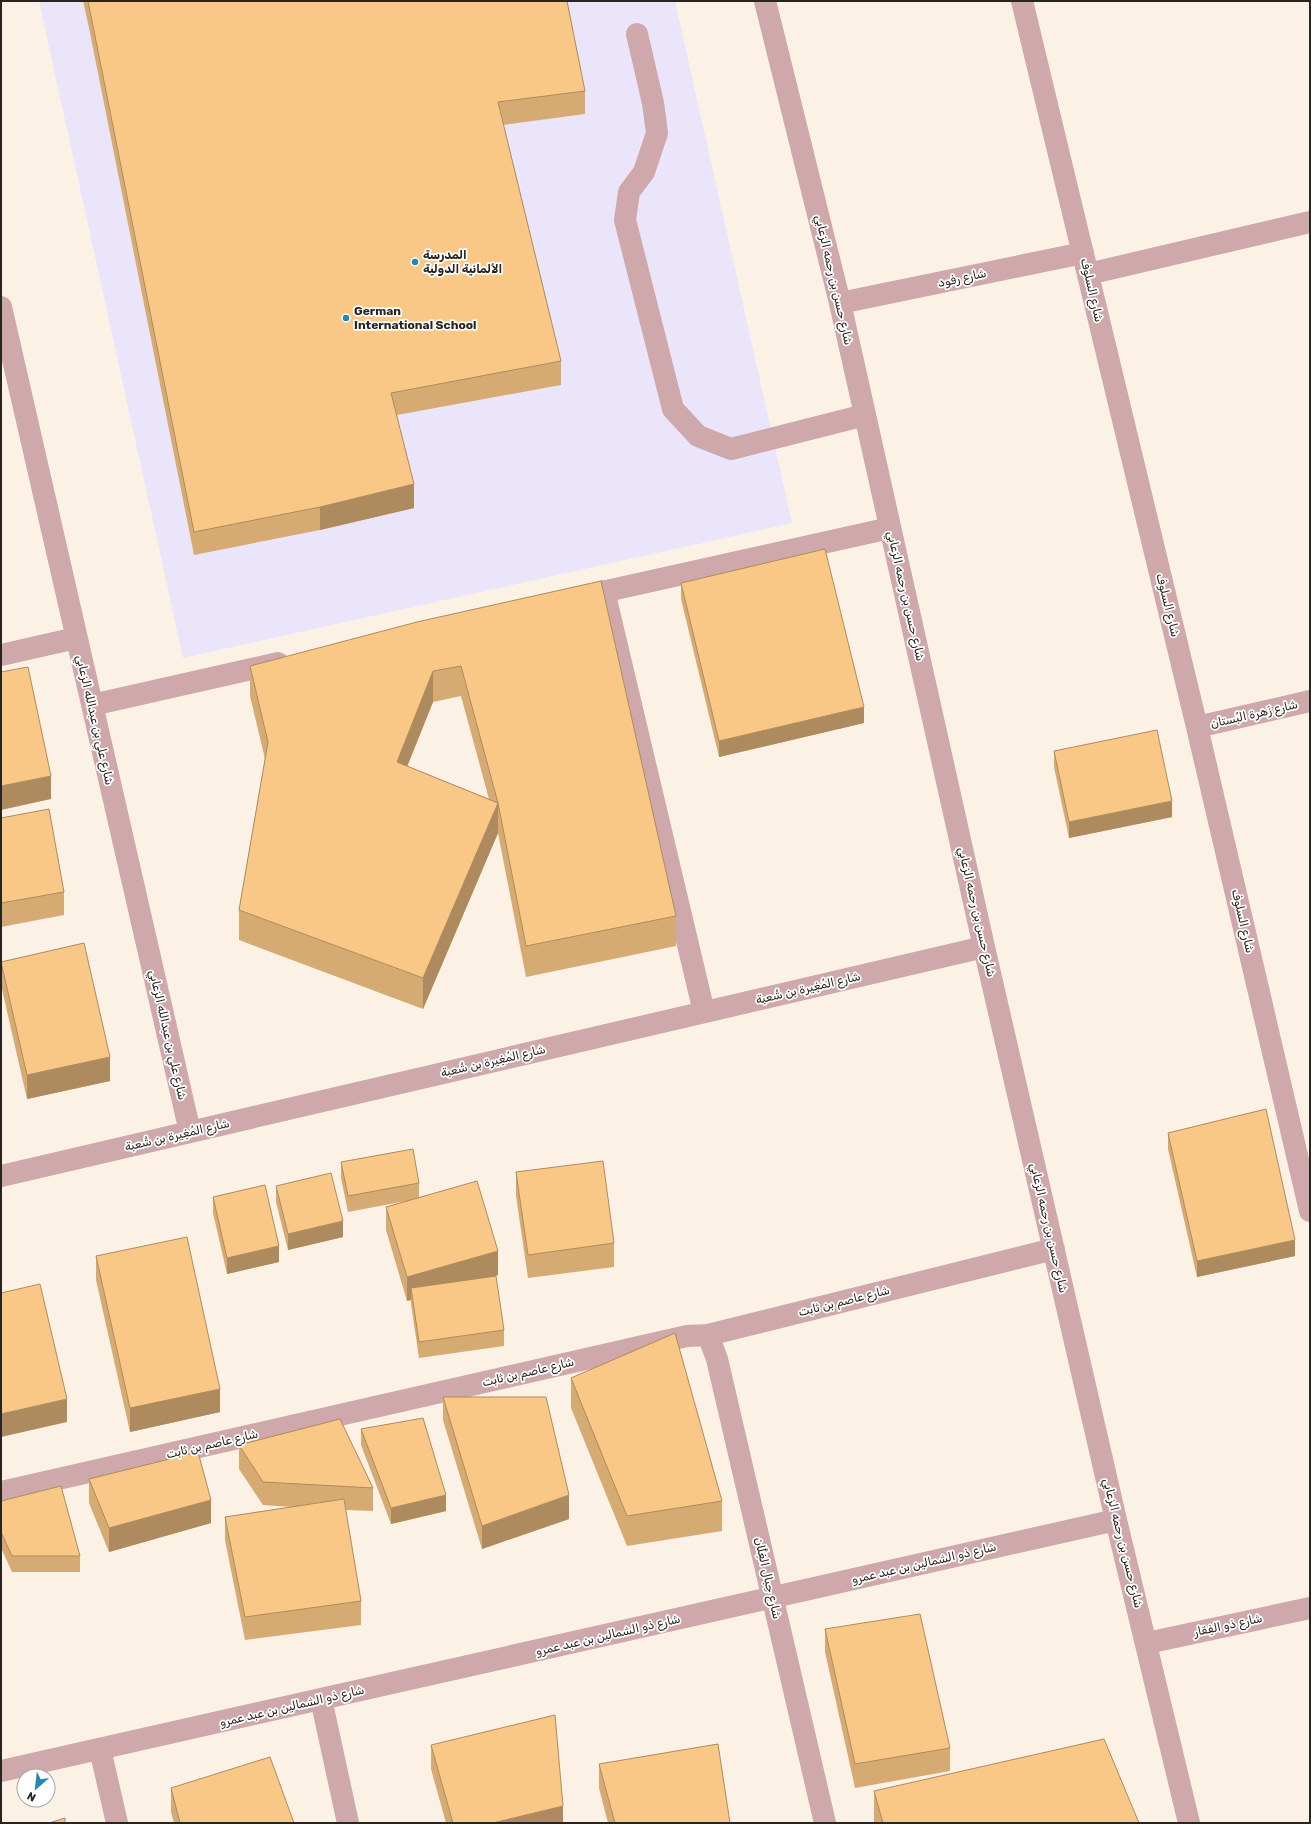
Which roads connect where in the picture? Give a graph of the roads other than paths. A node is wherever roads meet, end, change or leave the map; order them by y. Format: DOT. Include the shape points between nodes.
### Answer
graph roads {
  1 [pos="766,1"];
  2 [pos="1022,1"];
  3 [pos="637,34"];
  4 [pos="1310,222"];
  5 [pos="1083,253"];
  6 [pos="1088,274"];
  7 [pos="840,303"];
  8 [pos="1,307"];
  9 [pos="865,415"];
  10 [pos="890,528"];
  11 [pos="604,591"];
  12 [pos="558,601"];
  13 [pos="76,638"];
  14 [pos="1,655"];
  15 [pos="294,660"];
  16 [pos="1310,701"];
  17 [pos="92,705"];
  18 [pos="1197,728"];
  19 [pos="984,947"];
  20 [pos="704,1012"];
  21 [pos="190,1132"];
  22 [pos="1302,1134"];
  23 [pos="1,1176"];
  24 [pos="1310,1210"];
  25 [pos="1054,1249"];
  26 [pos="708,1335"];
  27 [pos="1,1492"];
  28 [pos="1116,1520"];
  29 [pos="773,1598"];
  30 [pos="1310,1608"];
  31 [pos="1147,1643"];
  32 [pos="321,1699"];
  33 [pos="100,1749"];
  34 [pos="1,1771"];
  35 [pos="117,1823"];
  36 [pos="348,1823"];
  37 [pos="825,1823"];
  38 [pos="1189,1823"];
  1 -- 7 [label="street, شارع حسن بن رحمه الزعابي"];
  2 -- 5 [label="street, شارع السلوف"];
  3 -- 9 [label="street" via="653,103 657,133 644,172 629,192 625,220 674,409 698,436 731,449"];
  4 -- 6 [label="street"];
  5 -- 6 [label="street, شارع السلوف"];
  5 -- 7 [label="street, شارع رفود"];
  6 -- 18 [label="street, شارع السلوف"];
  7 -- 9 [label="street, شارع حسن بن رحمه الزعابي"];
  8 -- 13 [label="street, شارع علي بن عبدالله الزعابي"];
  9 -- 10 [label="street, شارع حسن بن رحمه الزعابي"];
  10 -- 11 [label="street"];
  10 -- 19 [label="street, شارع حسن بن رحمه الزعابي"];
  11 -- 12 [label="street"];
  11 -- 20 [label="street"];
  13 -- 14 [label="street"];
  13 -- 17 [label="street, شارع علي بن عبدالله الزعابي"];
  15 -- 17 [label="street"];
  16 -- 18 [label="street, شارع زَهرة البُستان"];
  17 -- 21 [label="street, شارع علي بن عبدالله الزعابي"];
  18 -- 22 [label="street, شارع السلوف"];
  19 -- 20 [label="street, شارع المُغِيرة بن شُعبة"];
  19 -- 25 [label="street, شارع حسن بن رحمه الزعابي"];
  20 -- 21 [label="street, شارع المُغِيرة بن شُعبة"];
  21 -- 23 [label="street, شارع المُغِيرة بن شُعبة"];
  22 -- 24 [label="street, شارع السلوف"];
  25 -- 26 [label="street, شارع عاصم بن ثابت"];
  25 -- 28 [label="street, شارع حسن بن رحمه الزعابي"];
  26 -- 27 [label="street, شارع عاصم بن ثابت" via="687,1336"];
  26 -- 29 [label="street, شارع جِبال الغِلَّان" via="717,1359"];
  28 -- 29 [label="street, شارع ذو الشمالين بن عبد عمرو"];
  28 -- 31 [label="street, شارع حسن بن رحمه الزعابي"];
  29 -- 32 [label="street, شارع ذو الشمالين بن عبد عمرو"];
  29 -- 37 [label="street, شارع جِبال الغِلَّان"];
  30 -- 31 [label="street, شارع ذو الفِقار"];
  31 -- 38 [label="street, شارع حسن بن رحمه الزعابي"];
  32 -- 33 [label="street, شارع ذو الشمالين بن عبد عمرو"];
  32 -- 36 [label="street"];
  33 -- 34 [label="street, شارع ذو الشمالين بن عبد عمرو"];
  33 -- 35 [label="street"];
}
